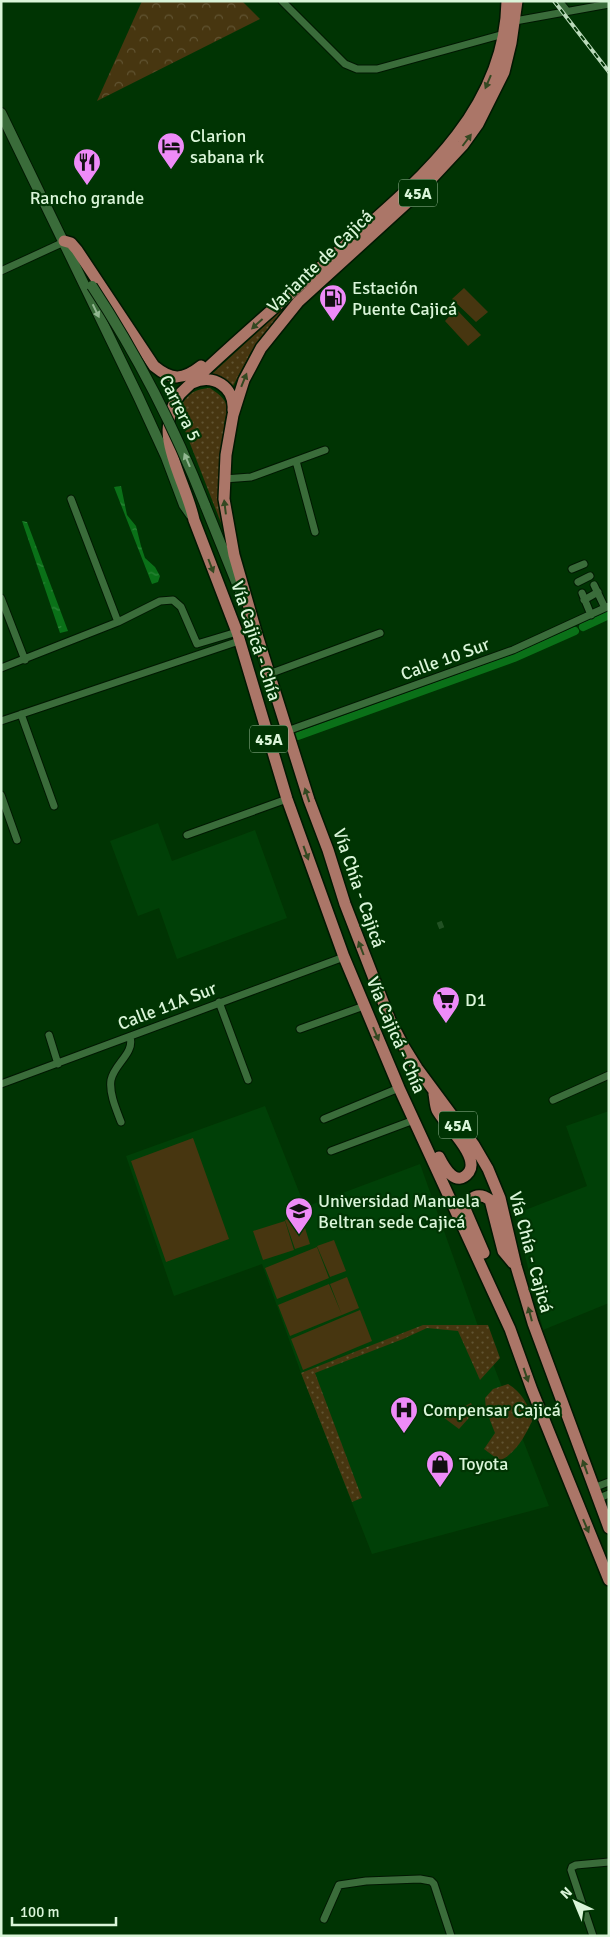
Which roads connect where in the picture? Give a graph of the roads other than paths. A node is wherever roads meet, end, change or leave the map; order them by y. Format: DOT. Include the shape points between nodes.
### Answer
graph roads {
  1 [pos="282,1"];
  2 [pos="507,1"];
  3 [pos="517,1"];
  4 [pos="559,1"];
  5 [pos="609,4"];
  6 [pos="567,11"];
  7 [pos="515,21"];
  8 [pos="504,34"];
  9 [pos="1,112"];
  10 [pos="63,240"];
  11 [pos="1,272"];
  12 [pos="241,338"];
  13 [pos="189,385"];
  14 [pos="233,414"];
  15 [pos="326,450"];
  16 [pos="296,461"];
  17 [pos="224,479"];
  18 [pos="71,499"];
  19 [pos="194,520"];
  20 [pos="315,532"];
  21 [pos="584,564"];
  22 [pos="572,569"];
  23 [pos="590,576"];
  24 [pos="578,582"];
  25 [pos="1,598"];
  26 [pos="248,606"];
  27 [pos="607,607"];
  28 [pos="591,615"];
  29 [pos="118,622"];
  30 [pos="380,633"];
  31 [pos="238,637"];
  32 [pos="24,660"];
  33 [pos="1,668"];
  34 [pos="269,674"];
  35 [pos="21,714"];
  36 [pos="1,721"];
  37 [pos="287,731"];
  38 [pos="1,796"];
  39 [pos="287,799"];
  40 [pos="54,806"];
  41 [pos="187,835"];
  42 [pos="17,840"];
  43 [pos="344,957"];
  44 [pos="219,1002"];
  45 [pos="364,1006"];
  46 [pos="300,1029"];
  47 [pos="49,1035"];
  48 [pos="130,1037"];
  49 [pos="58,1064"];
  50 [pos="609,1075"];
  51 [pos="248,1080"];
  52 [pos="1,1084"];
  53 [pos="399,1088"];
  54 [pos="434,1091"];
  55 [pos="553,1100"];
  56 [pos="324,1120"];
  57 [pos="121,1122"];
  58 [pos="415,1124"];
  59 [pos="331,1151"];
  60 [pos="516,1266"];
  61 [pos="517,1349"];
  62 [pos="609,1482"];
  63 [pos="593,1488"];
  64 [pos="609,1494"];
  65 [pos="597,1499"];
  66 [pos="609,1528"];
  67 [pos="609,1580"];
  68 [pos="609,1862"];
  69 [pos="324,1919"];
  70 [pos="451,1936"];
  71 [pos="592,1936"];
  1 -- 8 [label="street" via="345,64 357,69 377,68"];
  2 -- 8 [label="highway, Variante de Cajicá / 45A"];
  3 -- 7 [label="highway, Variante de Cajicá / 45A"];
  4 -- 6 [label="street"];
  5 -- 6 [label="street"];
  6 -- 7 [label="street"];
  14 -- 7 [label="highway, Variante de Cajicá / 45A, one-way" via="252,364 283,318 442,169 478,124 504,72"];
  8 -- 12 [label="highway, Variante de Cajicá / 45A, one-way" via="477,105 442,155 404,194"];
  9 -- 10 [label="main road, Carrera 5 / 45A"];
  10 -- 11 [label="street"];
  10 -- 12 [label="highway" via="77,250 154,366 164,374 182,377 191,374 222,348"];
  10 -- 19 [label="main road, Carrera 5 / 45A, one-way" via="166,457 184,505"];
  26 -- 10 [label="main road, Carrera 5 / 45A, one-way, bridge" via="240,595 187,459 157,396 119,327"];
  12 -- 13 [label="highway, Variante de Cajicá / 45A"];
  13 -- 14 [label="highway" via="199,380 222,384 230,392"];
  13 -- 19 [label="highway, Variante de Cajicá / 45A" via="172,404 167,431"];
  14 -- 17 [label="highway, Variante de Cajicá / 45A"];
  15 -- 16 [label="street"];
  16 -- 17 [label="street" via="251,477"];
  16 -- 20 [label="street"];
  26 -- 17 [label="highway, Variante de Cajicá / 45A, one-way" via="230,537"];
  18 -- 29 [label="street"];
  19 -- 31 [label="highway, Vía Cajicá - Chía / 45A, one-way"];
  21 -- 22 [label="street"];
  23 -- 24 [label="street"];
  25 -- 32 [label="street"];
  26 -- 34 [label="highway, Vía Chía - Cajicá / 45A"];
  27 -- 28 [label="street, Calle 10 Sur"];
  27 -- 28 [label="street" via="596,589 583,596"];
  28 -- 37 [label="street, Calle 10 Sur" via="504,653"];
  29 -- 31 [label="street" via="160,601 173,600 181,607 197,644"];
  29 -- 32 [label="street"];
  30 -- 34 [label="street"];
  31 -- 35 [label="street"];
  31 -- 39 [label="highway, Vía Cajicá - Chía / 45A"];
  32 -- 33 [label="street"];
  34 -- 37 [label="highway, Vía Chía - Cajicá / 45A"];
  35 -- 36 [label="street"];
  35 -- 40 [label="street"];
  54 -- 37 [label="highway, Vía Chía - Cajicá / 45A, one-way" via="390,1020 345,904"];
  38 -- 42 [label="street"];
  39 -- 41 [label="street"];
  39 -- 43 [label="highway, Vía Cajicá - Chía / 45A, one-way"];
  43 -- 44 [label="street, Calle 11A Sur"];
  43 -- 45 [label="highway, Vía Cajicá - Chía / 45A"];
  44 -- 48 [label="street, Calle 11A Sur"];
  44 -- 51 [label="street"];
  45 -- 46 [label="street"];
  45 -- 53 [label="highway, Vía Cajicá - Chía / 45A, one-way"];
  47 -- 49 [label="street"];
  48 -- 49 [label="street, Calle 11A Sur"];
  48 -- 57 [label="street" via="131,1047 111,1080"];
  49 -- 52 [label="street, Calle 11A Sur"];
  50 -- 55 [label="street"];
  53 -- 56 [label="street"];
  53 -- 58 [label="highway, Vía Cajicá - Chía / 45A"];
  54 -- 58 [label="highway" via="436,1109 469,1154 472,1163 466,1175 448,1174 427,1134"];
  54 -- 60 [label="highway, Vía Chía - Cajicá / 45A" via="488,1169 500,1198"];
  58 -- 59 [label="street"];
  58 -- 61 [label="highway, Vía Cajicá - Chía / 45A" via="496,1295"];
  60 -- 61 [label="highway" via="503,1251 490,1200 478,1195 472,1198 465,1209 520,1335"];
  63 -- 60 [label="highway, Vía Chía - Cajicá / 45A, one-way" via="532,1323"];
  61 -- 67 [label="highway, Vía Cajicá - Chía / 45A, one-way"];
  62 -- 63 [label="street"];
  63 -- 65 [label="highway, Vía Chía - Cajicá / 45A"];
  64 -- 65 [label="street"];
  65 -- 66 [label="highway, Vía Chía - Cajicá / 45A"];
  68 -- 71 [label="street" via="576,1865 571,1870"];
  69 -- 70 [label="street" via="339,1885 420,1879 434,1884"];
}
